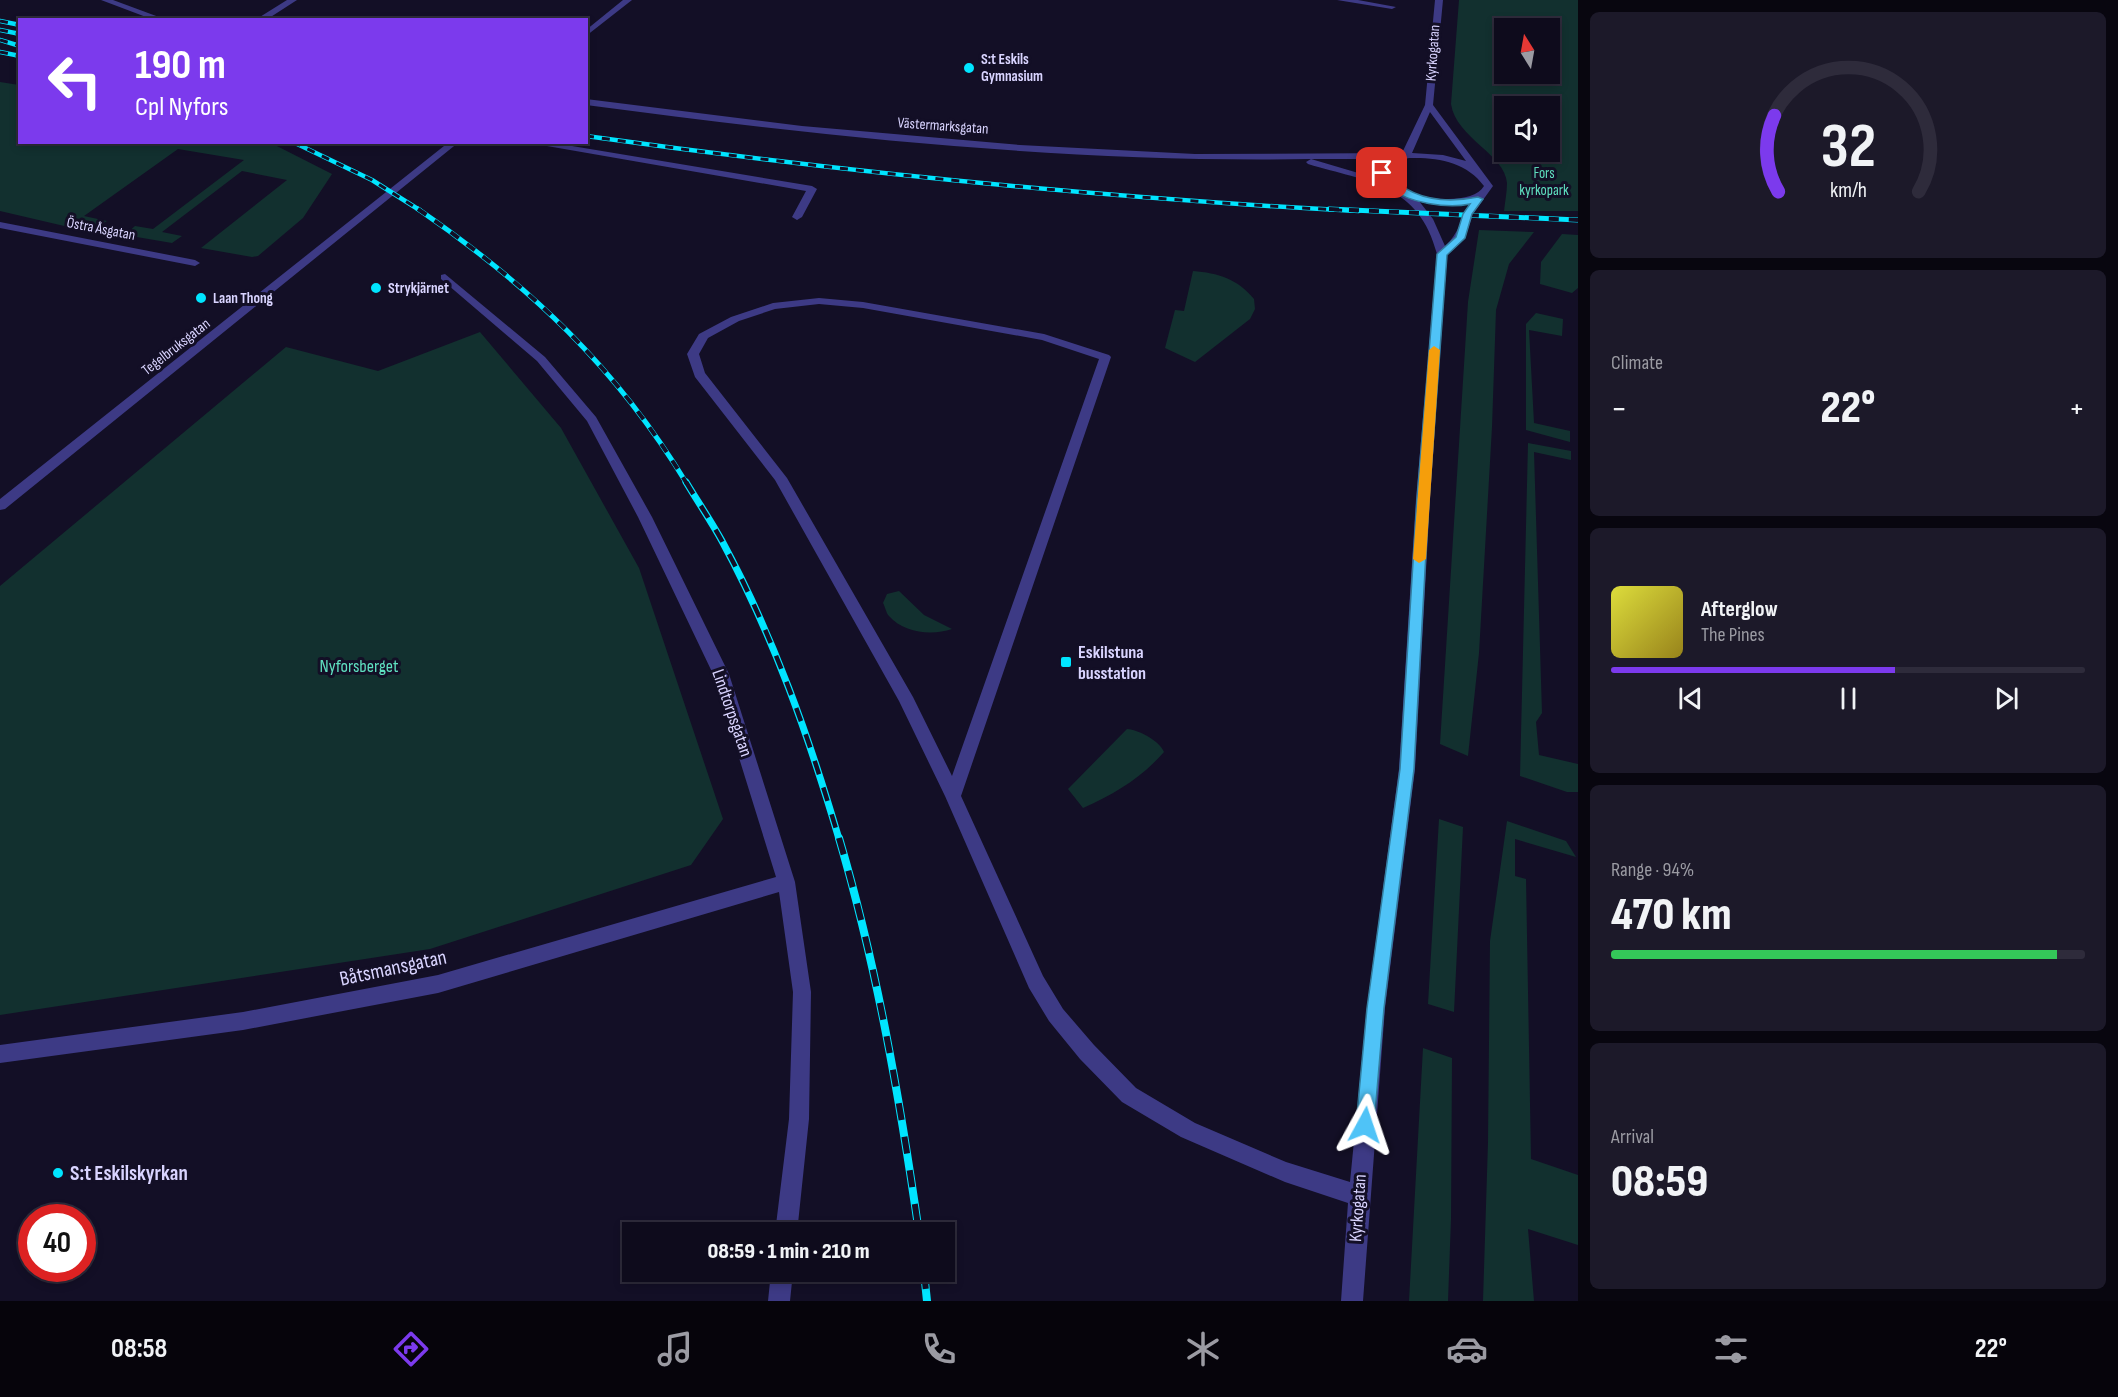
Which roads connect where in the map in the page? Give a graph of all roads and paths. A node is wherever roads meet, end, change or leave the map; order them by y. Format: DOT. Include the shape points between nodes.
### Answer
graph roads {
  1 [pos="105,0"];
  2 [pos="292,0"];
  3 [pos="628,0"];
  4 [pos="1341,0"];
  5 [pos="1438,0"];
  6 [pos="1392,7"];
  7 [pos="157,18"];
  8 [pos="262,18"];
  9 [pos="588,32"];
  10 [pos="588,102"];
  11 [pos="1429,105"];
  12 [pos="453,144"];
  13 [pos="536,144"];
  14 [pos="1404,156"];
  15 [pos="1299,158"];
  16 [pos="1475,170"];
  17 [pos="1398,189"];
  18 [pos="1478,199"];
  19 [pos="797,217"];
  20 [pos="0,225"];
  21 [pos="1442,254"];
  22 [pos="195,263"];
  23 [pos="445,277"];
  24 [pos="0,507"];
  25 [pos="953,796"];
  26 [pos="786,882"];
  27 [pos="0,1054"];
  28 [pos="1359,1196"];
  29 [pos="787,1222"];
  30 [pos="781,1282"];
  31 [pos="779,1301"];
  32 [pos="1352,1301"];
  1 -- 7 [label="street"];
  2 -- 8 [label="street"];
  3 -- 9 [label="street"];
  4 -- 6 [label="street"];
  5 -- 11 [label="street, Kyrkogatan"];
  10 -- 15 [label="street, Västermarksgatan" via="734,123 915,140 1166,156"];
  11 -- 14 [label="street, Kyrkogatan"];
  11 -- 16 [label="street, Kyrkogatan"];
  12 -- 24 [label="street, Tegelbruksgatan"];
  13 -- 19 [label="street" via="812,189"];
  14 -- 15 [label="street, Västermarksgatan"];
  14 -- 16 [label="street, Västermarksgatan" via="1442,157"];
  14 -- 17 [label="street, Kyrkogatan" via="1388,161 1383,169 1385,178"];
  15 -- 17 [label="street, Västermarksgatan"];
  16 -- 18 [label="street, Kyrkogatan" via="1486,179 1489,188"];
  17 -- 18 [label="street, Västermarksgatan" via="1443,203"];
  17 -- 21 [label="street, Kyrkogatan" via="1423,208 1438,234"];
  18 -- 21 [label="street" via="1460,238"];
  20 -- 22 [label="street, Östra Åsgatan"];
  21 -- 28 [label="street, Kyrkogatan" via="1407,769 1376,1008"];
  23 -- 26 [label="street, Lindtorpsgatan" via="541,359 592,420 645,517 721,674"];
  25 -- 25 [label="street" via="1105,357 1044,337 863,305 819,302 773,306 735,319 703,336 693,354 699,374 780,478 879,650"];
  25 -- 28 [label="street" via="1036,982 1056,1015 1128,1095 1198,1135 1285,1172"];
  26 -- 27 [label="street, Båtsmansgatan" via="438,984 243,1021"];
  26 -- 29 [label="street, Lindtorpsgatan" via="802,992 799,1119"];
  28 -- 32 [label="street, Kyrkogatan"];
  30 -- 31 [label="street"];
}
